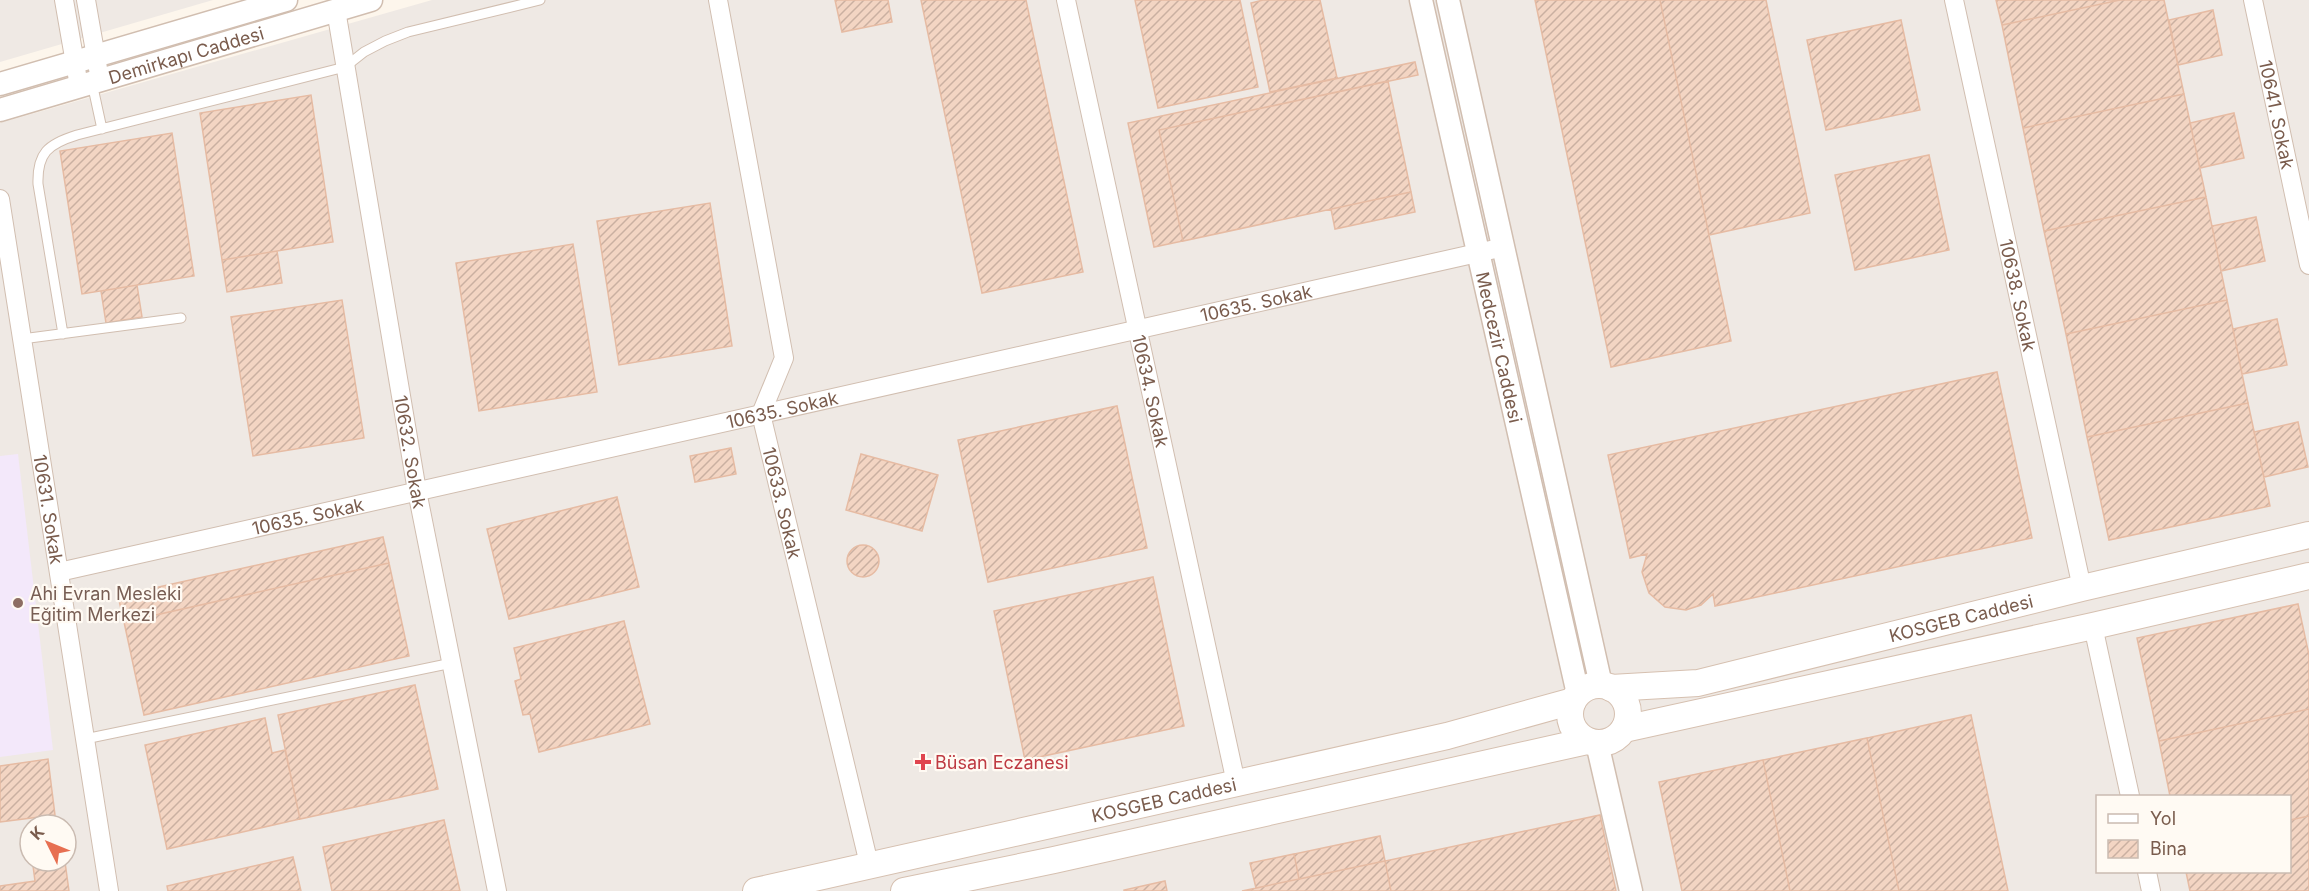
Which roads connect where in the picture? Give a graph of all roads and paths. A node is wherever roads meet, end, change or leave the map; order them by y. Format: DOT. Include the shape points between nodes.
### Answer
graph roads {
  1 [pos="64,0"];
  2 [pos="86,0"];
  3 [pos="286,0"];
  4 [pos="371,0"];
  5 [pos="540,0"];
  6 [pos="718,0"];
  7 [pos="1066,0"];
  8 [pos="1421,0"];
  9 [pos="1449,0"];
  10 [pos="1954,0"];
  11 [pos="2253,0"];
  12 [pos="336,10"];
  13 [pos="85,59"];
  14 [pos="345,67"];
  15 [pos="90,83"];
  16 [pos="0,84"];
  17 [pos="0,110"];
  18 [pos="102,129"];
  19 [pos="0,199"];
  20 [pos="1504,248"];
  21 [pos="1477,254"];
  22 [pos="2309,265"];
  23 [pos="181,318"];
  24 [pos="1138,330"];
  25 [pos="63,334"];
  26 [pos="22,339"];
  27 [pos="761,414"];
  28 [pos="417,491"];
  29 [pos="2309,535"];
  30 [pos="59,572"];
  31 [pos="2309,576"];
  32 [pos="2082,588"];
  33 [pos="2093,626"];
  34 [pos="452,663"];
  35 [pos="1606,687"];
  36 [pos="1575,698"];
  37 [pos="1624,729"];
  38 [pos="85,739"];
  39 [pos="1592,742"];
  40 [pos="1236,783"];
  41 [pos="2130,795"];
  42 [pos="869,864"];
  43 [pos="2147,873"];
  44 [pos="109,891"];
  45 [pos="497,891"];
  46 [pos="756,891"];
  47 [pos="904,891"];
  48 [pos="1631,891"];
  49 [pos="2151,891"];
  1 -- 13 [label="street"];
  2 -- 13 [label="street"];
  3 -- 13 [label="street, Demirkapı Caddesi"];
  4 -- 12 [label="street, Demirkapı Caddesi"];
  5 -- 14 [label="lane" via="408,32 364,52"];
  6 -- 27 [label="street" via="784,358"];
  7 -- 24 [label="street, 10634. Sokak"];
  8 -- 21 [label="street, Medcezir Caddesi"];
  9 -- 20 [label="street, Medcezir Caddesi"];
  10 -- 32 [label="street, 10638. Sokak"];
  11 -- 22 [label="street, 10641. Sokak"];
  12 -- 14 [label="street, 10632. Sokak"];
  12 -- 15 [label="street, Demirkapı Caddesi"];
  13 -- 15 [label="street"];
  13 -- 16 [label="street, Demirkapı Caddesi"];
  14 -- 18 [label="lane"];
  14 -- 28 [label="street, 10632. Sokak"];
  15 -- 17 [label="street, Demirkapı Caddesi"];
  15 -- 18 [label="lane"];
  18 -- 25 [label="lane" via="62,140 40,158 38,172"];
  19 -- 26 [label="street, 10631. Sokak"];
  20 -- 21 [label="street, 10635. Sokak"];
  20 -- 35 [label="street, Medcezir Caddesi"];
  21 -- 24 [label="street, 10635. Sokak"];
  21 -- 36 [label="street, Medcezir Caddesi"];
  23 -- 25 [label="lane"];
  24 -- 27 [label="street, 10635. Sokak"];
  24 -- 40 [label="street, 10634. Sokak"];
  25 -- 26 [label="lane"];
  26 -- 30 [label="street, 10631. Sokak"];
  27 -- 28 [label="street, 10635. Sokak"];
  27 -- 42 [label="street, 10633. Sokak"];
  28 -- 30 [label="street, 10635. Sokak"];
  28 -- 34 [label="street, 10632. Sokak"];
  29 -- 32 [label="main road, KOSGEB Caddesi"];
  30 -- 38 [label="street, 10631. Sokak"];
  31 -- 33 [label="main road, KOSGEB Caddesi"];
  32 -- 35 [label="main road, KOSGEB Caddesi" via="1698,683"];
  33 -- 37 [label="main road, KOSGEB Caddesi"];
  33 -- 41 [label="street"];
  34 -- 38 [label="lane"];
  34 -- 45 [label="street, 10632. Sokak"];
  35 -- 36 [label="main road" via="1585,689"];
  35 -- 37 [label="main road" via="1625,701"];
  36 -- 39 [label="main road" via="1570,710 1573,728"];
  36 -- 40 [label="main road, KOSGEB Caddesi" via="1447,736"];
  37 -- 39 [label="main road" via="1612,740"];
  38 -- 44 [label="street, 10631. Sokak"];
  39 -- 47 [label="main road, KOSGEB Caddesi"];
  39 -- 48 [label="street"];
  40 -- 42 [label="main road, KOSGEB Caddesi"];
  42 -- 46 [label="main road, KOSGEB Caddesi"];
  43 -- 49 [label="street"];
}
